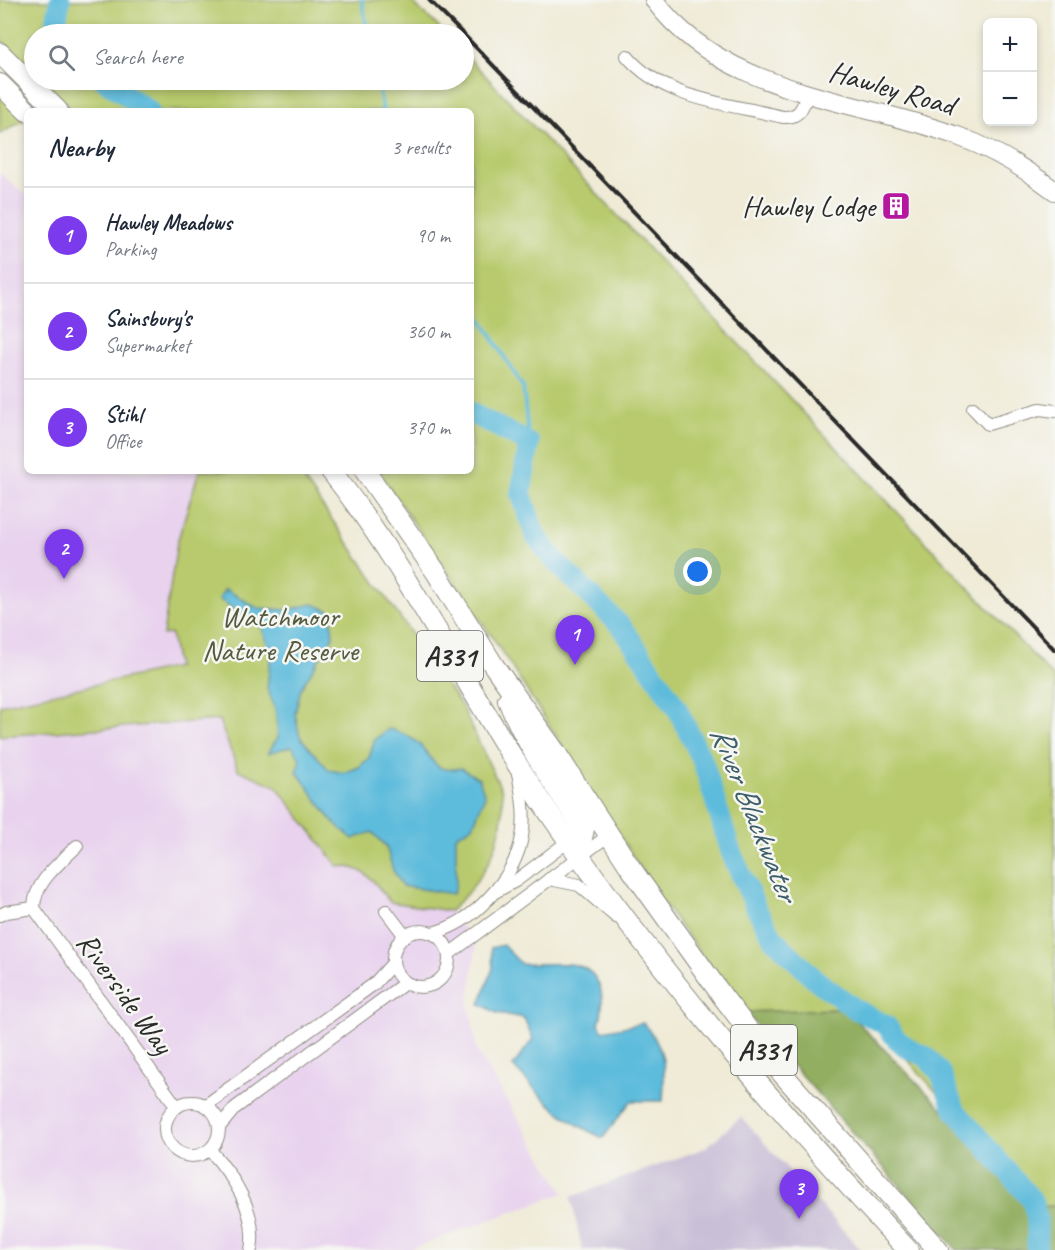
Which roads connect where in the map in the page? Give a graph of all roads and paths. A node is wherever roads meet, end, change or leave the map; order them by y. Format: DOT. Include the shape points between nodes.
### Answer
graph roads {
  1 [pos="654,0"];
  2 [pos="0,53"];
  3 [pos="627,56"];
  4 [pos="24,77"];
  5 [pos="0,84"];
  6 [pos="37,90"];
  7 [pos="807,94"];
  8 [pos="24,108"];
  9 [pos="55,108"];
  10 [pos="1055,191"];
  11 [pos="973,408"];
  12 [pos="1055,411"];
  13 [pos="333,474"];
  14 [pos="367,474"];
  15 [pos="516,764"];
  16 [pos="588,836"];
  17 [pos="77,846"];
  18 [pos="549,879"];
  19 [pos="491,894"];
  20 [pos="34,908"];
  21 [pos="2,909"];
  22 [pos="386,911"];
  23 [pos="432,933"];
  24 [pos="405,936"];
  25 [pos="645,945"];
  26 [pos="449,954"];
  27 [pos="393,963"];
  28 [pos="405,982"];
  29 [pos="206,1104"];
  30 [pos="177,1107"];
  31 [pos="220,1126"];
  32 [pos="210,1150"];
  33 [pos="251,1250"];
  34 [pos="908,1250"];
  35 [pos="938,1250"];
  1 -- 7 [label="main road, Hawley Road" via="688,36 711,52 758,76"];
  2 -- 4 [label="main road"];
  3 -- 7 [label="street, Hawley Road" via="640,72 660,85 704,100 783,117 798,114"];
  5 -- 8 [label="main road"];
  6 -- 9 [label="main road"];
  7 -- 10 [label="main road, Hawley Road" via="960,137 1006,158"];
  11 -- 12 [label="street" via="988,424 1040,409"];
  13 -- 15 [label="main road, A331" via="380,539"];
  14 -- 16 [label="main road, A331" via="436,572 494,666 515,717"];
  15 -- 16 [label="main road, A331"];
  15 -- 19 [label="street" via="523,803 522,835 514,861"];
  16 -- 18 [label="street"];
  16 -- 19 [label="street"];
  16 -- 25 [label="main road, A331"];
  16 -- 35 [label="main road, A331" via="689,951 779,1070"];
  17 -- 20 [label="street" via="44,880 36,892"];
  18 -- 25 [label="street" via="585,888"];
  18 -- 26 [label="street"];
  19 -- 23 [label="street" via="458,924"];
  20 -- 21 [label="street"];
  20 -- 30 [label="street, Riverside Way"];
  22 -- 24 [label="street"];
  23 -- 24 [label="street"];
  23 -- 26 [label="street"];
  24 -- 27 [label="street" via="396,947"];
  25 -- 34 [label="main road, A331" via="811,1143"];
  26 -- 28 [label="street" via="449,965 440,980 423,987"];
  27 -- 28 [label="street"];
  27 -- 29 [label="street" via="374,984"];
  28 -- 31 [label="street" via="235,1108"];
  29 -- 30 [label="street" via="188,1102"];
  29 -- 31 [label="street" via="218,1117"];
  30 -- 32 [label="street" via="165,1125 166,1139 182,1154 194,1156"];
  31 -- 32 [label="street"];
  32 -- 33 [label="street" via="250,1211 254,1230"];
}
